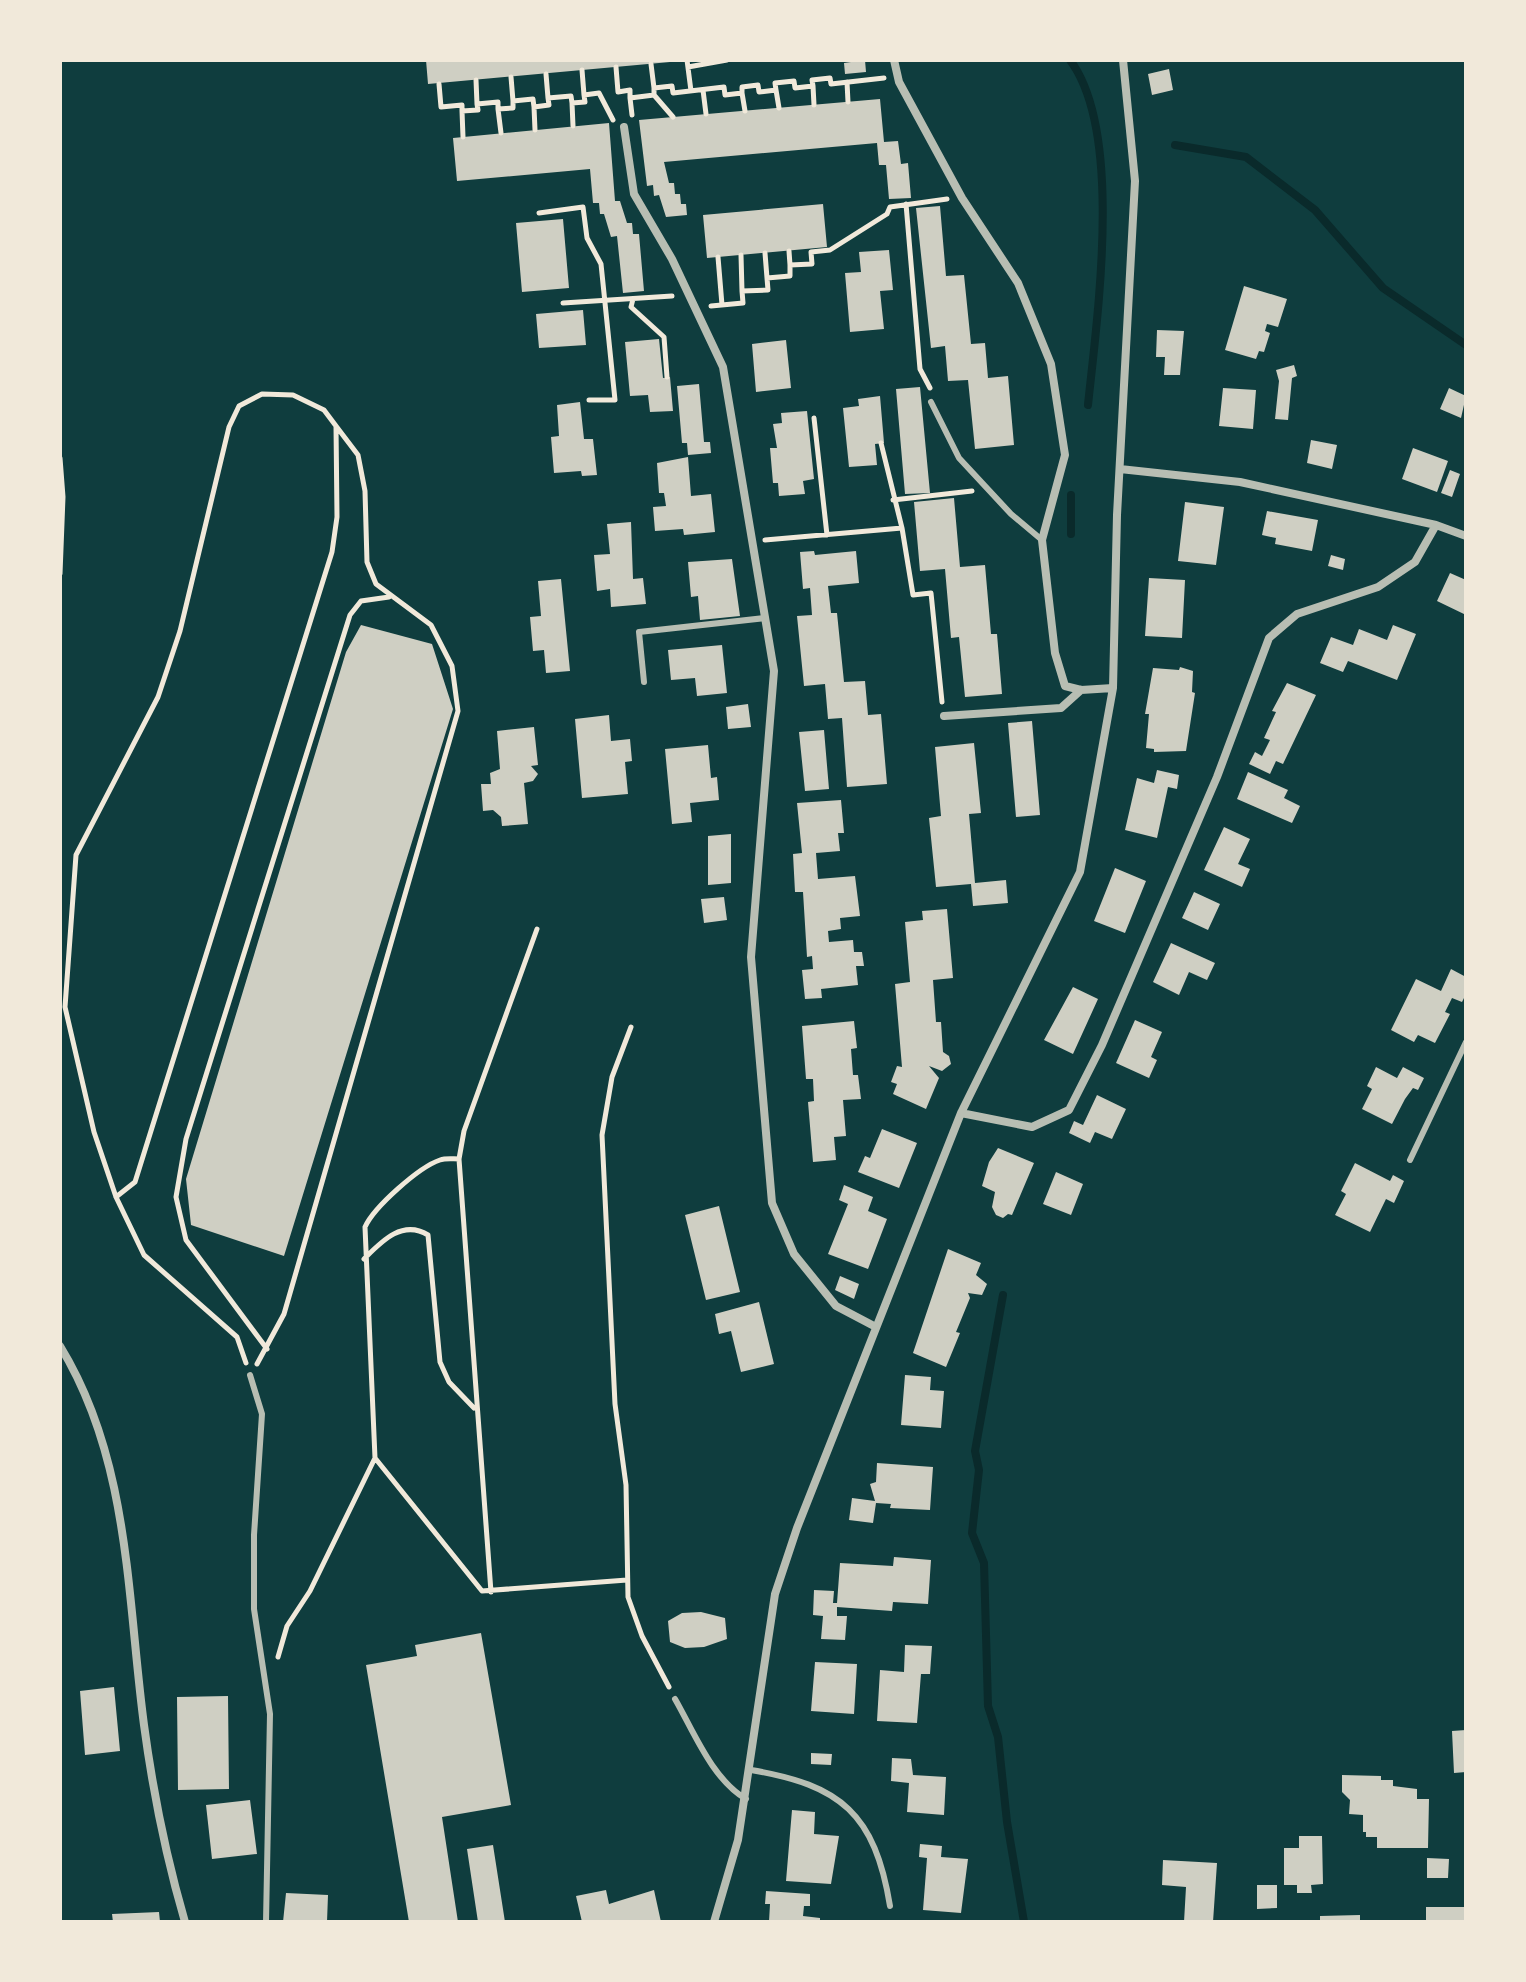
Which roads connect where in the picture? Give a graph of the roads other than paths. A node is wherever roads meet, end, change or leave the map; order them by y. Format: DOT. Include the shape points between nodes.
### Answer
graph roads {
  1 [pos="894,60"];
  2 [pos="1123,60"];
  3 [pos="624,127"];
  4 [pos="931,402"];
  5 [pos="1120,469"];
  6 [pos="1436,525"];
  7 [pos="1466,536"];
  8 [pos="1042,540"];
  9 [pos="765,618"];
  10 [pos="644,682"];
  11 [pos="1113,688"];
  12 [pos="1081,690"];
  13 [pos="944,716"];
  14 [pos="1466,1042"];
  15 [pos="961,1113"];
  16 [pos="1410,1160"];
  17 [pos="874,1326"];
  18 [pos="60,1346"];
  19 [pos="250,1375"];
  20 [pos="675,1699"];
  21 [pos="751,1770"];
  22 [pos="746,1799"];
  23 [pos="890,1906"];
  24 [pos="185,1922"];
  25 [pos="266,1922"];
  26 [pos="714,1922"];
  1 -- 8 [label="street" via="962,198 1018,283 1051,364 1065,455"];
  2 -- 5 [label="street" via="1135,181"];
  3 -- 9 [label="street" via="634,194 723,367"];
  4 -- 8 [label="lane" via="959,458"];
  5 -- 6 [label="street" via="1240,482"];
  5 -- 11 [label="street"];
  6 -- 7 [label="street"];
  6 -- 15 [label="street" via="1415,562 1378,587 1297,614 1269,638 1217,777 1069,1110 1032,1127"];
  8 -- 12 [label="street" via="1055,653 1065,686"];
  9 -- 10 [label="lane" via="639,632"];
  9 -- 17 [label="street" via="774,671 751,957 772,1203 794,1254 836,1306"];
  11 -- 12 [label="street"];
  11 -- 15 [label="street" via="1080,872"];
  12 -- 13 [label="street" via="1061,708"];
  14 -- 16 [label="lane"];
  15 -- 17 [label="street"];
  17 -- 21 [label="street" via="775,1594"];
  18 -- 24 [label="street" via="101,1440 121,1518 159,1820"];
  19 -- 25 [label="lane" via="262,1414 254,1609 269,1688"];
  20 -- 22 [label="lane" via="718,1772"];
  21 -- 22 [label="street"];
  21 -- 23 [label="lane" via="819,1786 855,1816 882,1860"];
  22 -- 26 [label="street"];
}
